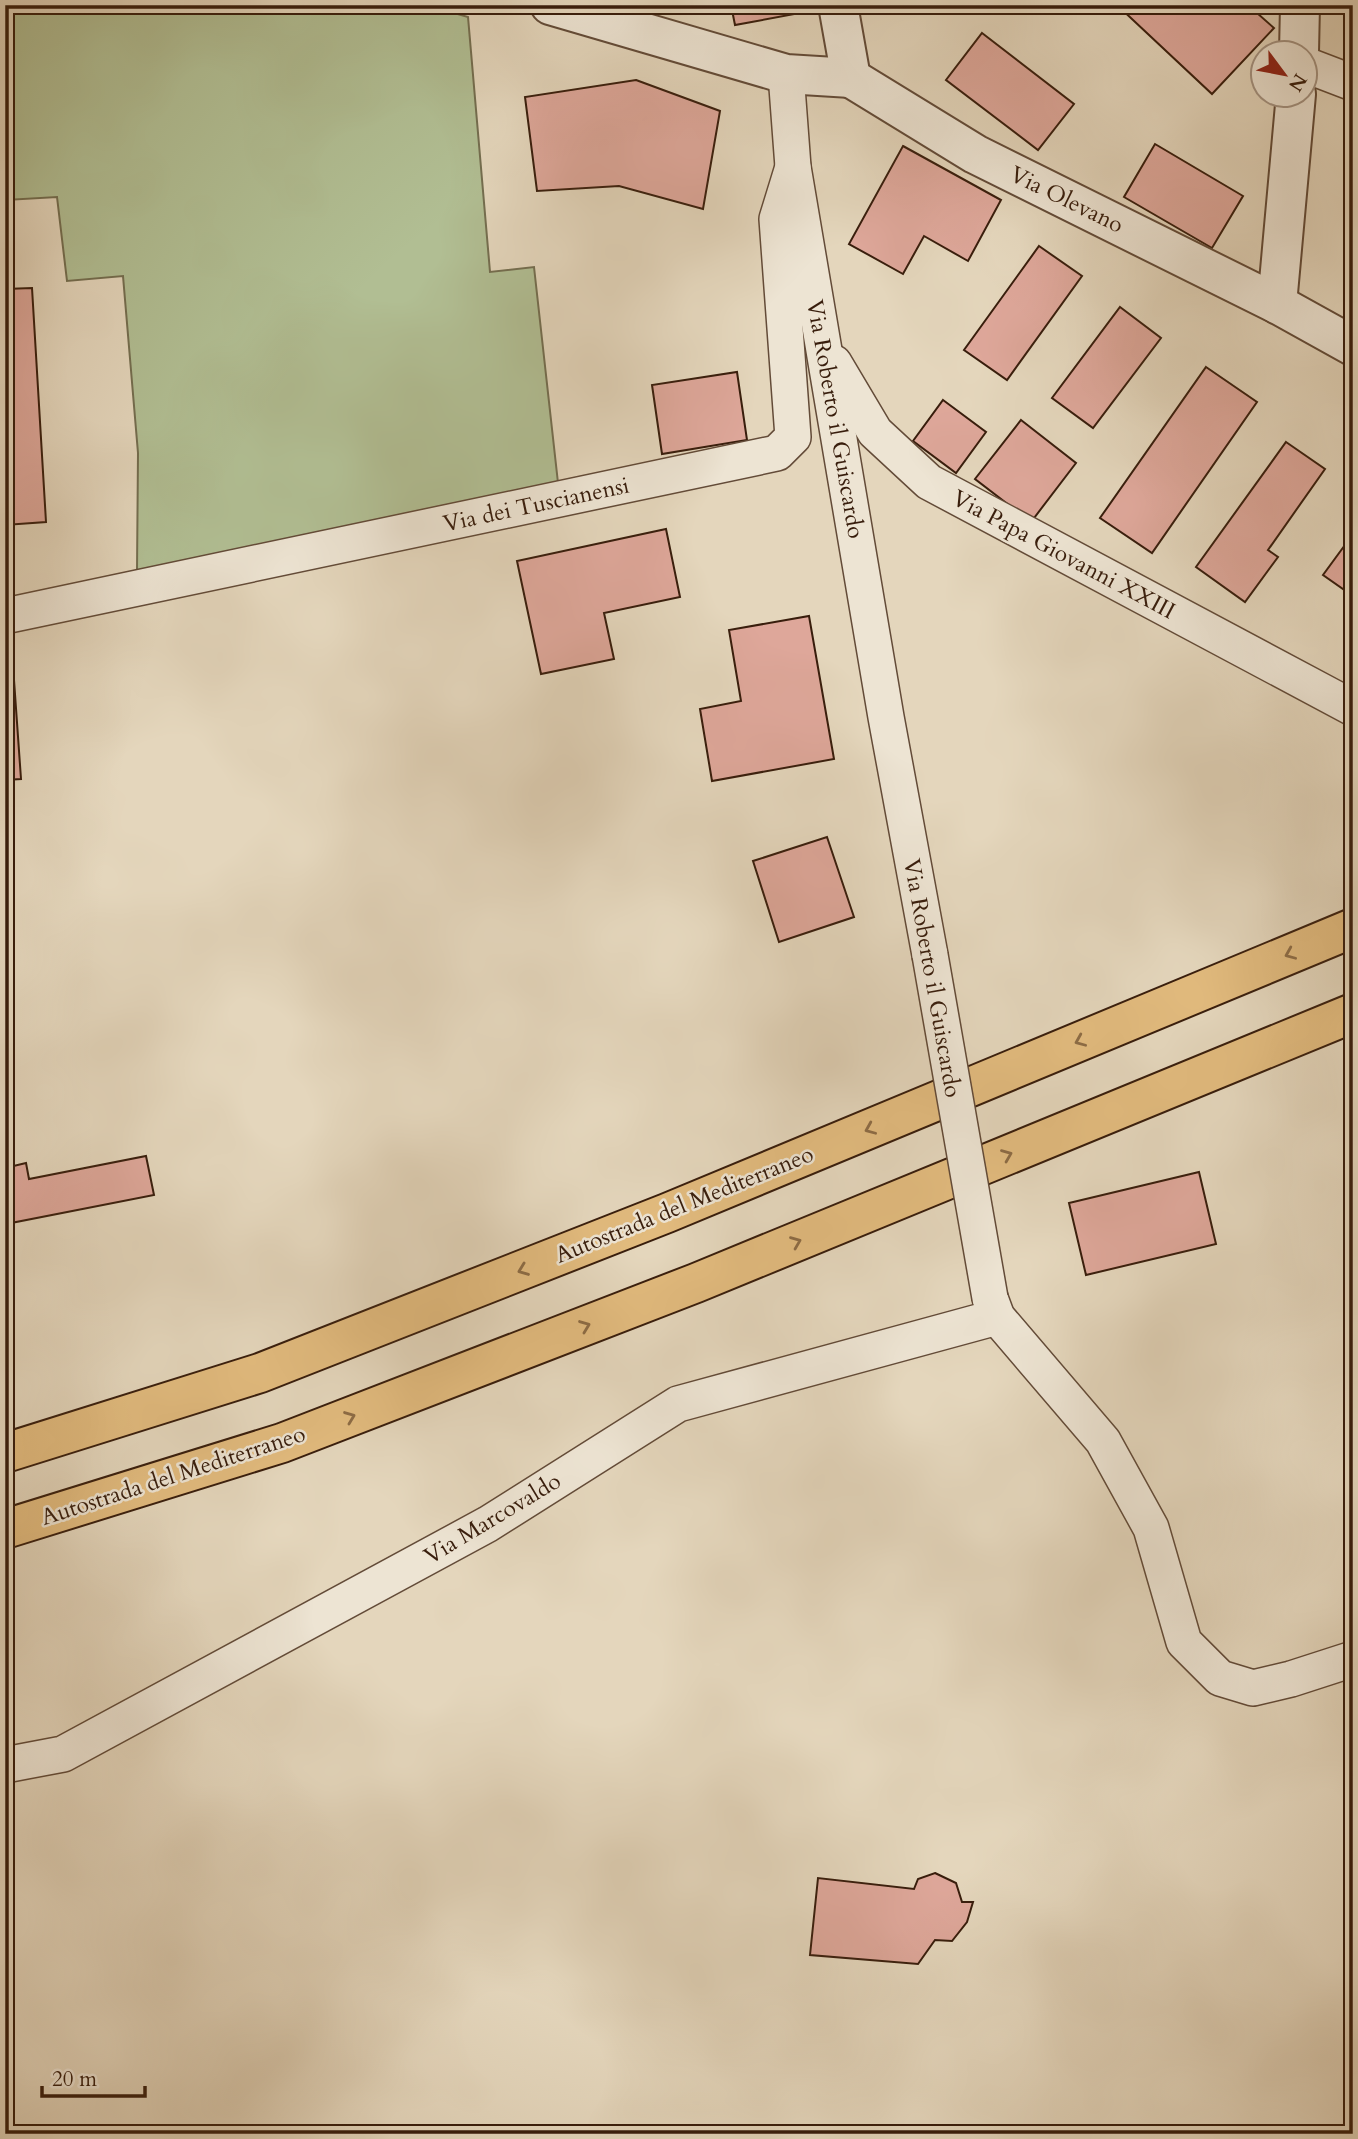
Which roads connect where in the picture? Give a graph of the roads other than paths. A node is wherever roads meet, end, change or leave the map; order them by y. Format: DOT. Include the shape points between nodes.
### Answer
graph roads {
  1 [pos="838,5"];
  2 [pos="1300,5"];
  3 [pos="565,7"];
  4 [pos="1299,38"];
  5 [pos="1320,70"];
  6 [pos="786,74"];
  7 [pos="851,78"];
  8 [pos="1353,83"];
  9 [pos="1295,108"];
  10 [pos="793,167"];
  11 [pos="1277,304"];
  12 [pos="823,346"];
  13 [pos="1353,346"];
  14 [pos="5,616"];
  15 [pos="1353,708"];
  16 [pos="1353,928"];
  17 [pos="1353,1013"];
  18 [pos="994,1308"];
  19 [pos="5,1453"];
  20 [pos="5,1529"];
  21 [pos="1353,1659"];
  22 [pos="5,1765"];
  1 -- 7 [label="street"];
  2 -- 4 [label="street"];
  3 -- 6 [label="street"];
  5 -- 8 [label="street"];
  6 -- 7 [label="street"];
  6 -- 10 [label="street, Via Roberto il Guiscardo"];
  7 -- 11 [label="street, Via Olevano" via="975,154"];
  9 -- 11 [label="street"];
  10 -- 12 [label="street, Via Roberto il Guiscardo"];
  10 -- 14 [label="street, Via dei Tuscianensi" via="777,219 793,437 777,453"];
  11 -- 13 [label="street, Via Olevano"];
  12 -- 15 [label="street, Via Papa Giovanni XXIII" via="875,432 929,482"];
  12 -- 18 [label="street, Via Roberto il Guiscardo, bridge"];
  16 -- 19 [label="highway, Autostrada del Mediterraneo, one-way" via="667,1213 260,1373"];
  20 -- 17 [label="highway, Autostrada del Mediterraneo, one-way" via="282,1443 696,1283"];
  18 -- 21 [label="street" via="1103,1441 1151,1528 1184,1642 1220,1678 1253,1688"];
  18 -- 22 [label="street, Via Marcovaldo" via="678,1404 488,1524 64,1754"];
}
